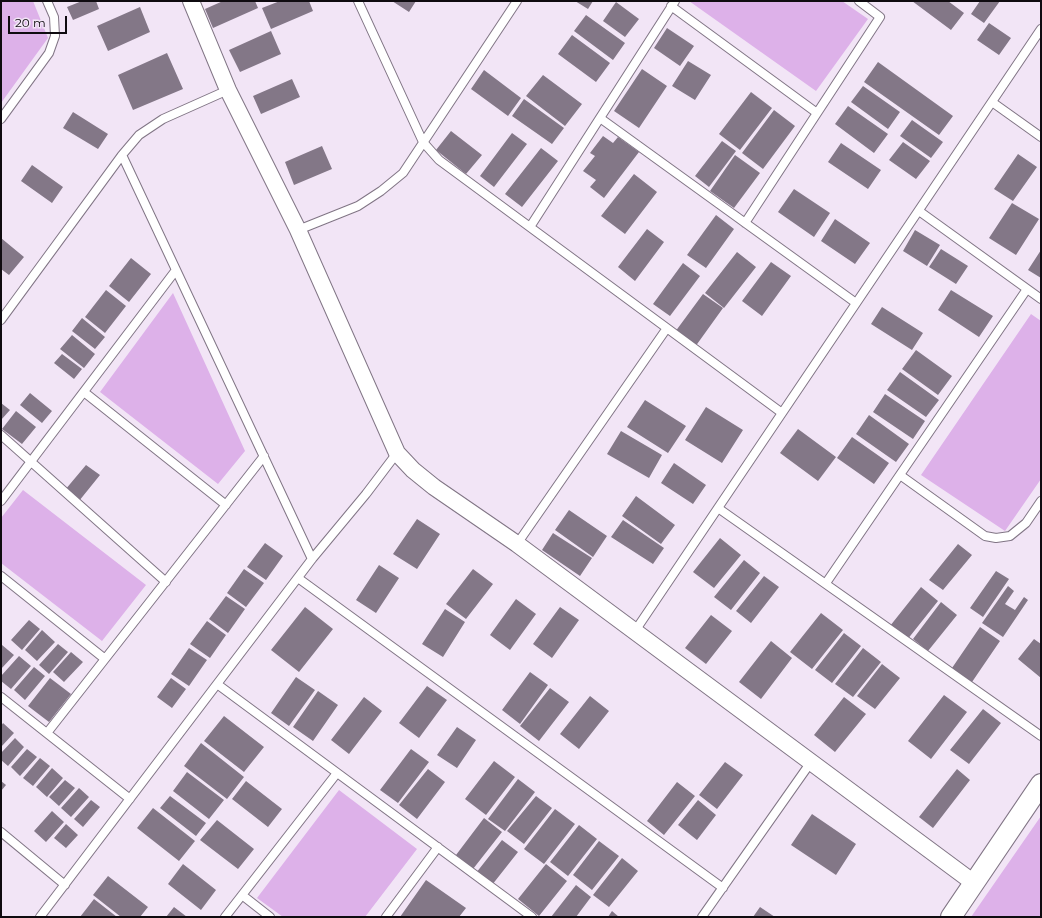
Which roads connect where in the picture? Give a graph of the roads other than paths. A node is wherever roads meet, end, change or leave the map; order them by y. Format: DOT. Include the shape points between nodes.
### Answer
graph roads {
  1 [pos="47,1"];
  2 [pos="191,1"];
  3 [pos="358,1"];
  4 [pos="517,1"];
  5 [pos="859,1"];
  6 [pos="673,4"];
  7 [pos="1041,28"];
  8 [pos="228,90"];
  9 [pos="992,102"];
  10 [pos="817,113"];
  11 [pos="600,118"];
  12 [pos="1,119"];
  13 [pos="1041,137"];
  14 [pos="423,142"];
  15 [pos="122,155"];
  16 [pos="919,211"];
  17 [pos="745,223"];
  18 [pos="530,227"];
  19 [pos="298,230"];
  20 [pos="176,270"];
  21 [pos="1027,289"];
  22 [pos="1041,299"];
  23 [pos="856,303"];
  24 [pos="1,320"];
  25 [pos="667,328"];
  26 [pos="84,392"];
  27 [pos="782,413"];
  28 [pos="1,435"];
  29 [pos="397,453"];
  30 [pos="264,456"];
  31 [pos="31,462"];
  32 [pos="900,475"];
  33 [pos="1,501"];
  34 [pos="1041,501"];
  35 [pos="226,505"];
  36 [pos="718,508"];
  37 [pos="517,544"];
  38 [pos="312,559"];
  39 [pos="1,576"];
  40 [pos="298,578"];
  41 [pos="166,582"];
  42 [pos="826,583"];
  43 [pos="635,631"];
  44 [pos="105,659"];
  45 [pos="217,684"];
  46 [pos="1,697"];
  47 [pos="47,733"];
  48 [pos="1041,736"];
  49 [pos="811,762"];
  50 [pos="337,773"];
  51 [pos="1041,784"];
  52 [pos="130,799"];
  53 [pos="1,832"];
  54 [pos="438,847"];
  55 [pos="974,883"];
  56 [pos="65,885"];
  57 [pos="723,888"];
  58 [pos="242,895"];
  59 [pos="40,917"];
  60 [pos="225,917"];
  61 [pos="270,917"];
  62 [pos="386,917"];
  63 [pos="532,917"];
  64 [pos="702,917"];
  65 [pos="951,917"];
  1 -- 12 [label="lane" via="54,17 55,36 49,53"];
  2 -- 8 [label="street"];
  3 -- 14 [label="lane"];
  4 -- 14 [label="lane"];
  5 -- 10 [label="lane" via="880,17"];
  6 -- 10 [label="lane"];
  6 -- 11 [label="lane"];
  7 -- 9 [label="lane"];
  8 -- 15 [label="lane" via="163,119 139,135"];
  8 -- 19 [label="street"];
  9 -- 13 [label="lane"];
  9 -- 16 [label="lane"];
  10 -- 17 [label="lane"];
  11 -- 17 [label="lane"];
  11 -- 18 [label="lane"];
  14 -- 18 [label="lane" via="439,160"];
  14 -- 19 [label="lane" via="403,173 381,191 358,206"];
  15 -- 20 [label="lane"];
  15 -- 24 [label="lane"];
  16 -- 21 [label="lane"];
  16 -- 23 [label="lane"];
  17 -- 23 [label="lane"];
  18 -- 25 [label="lane"];
  19 -- 29 [label="street"];
  20 -- 26 [label="lane"];
  20 -- 30 [label="lane"];
  21 -- 22 [label="lane"];
  21 -- 32 [label="lane"];
  23 -- 27 [label="lane"];
  25 -- 27 [label="lane"];
  25 -- 37 [label="lane"];
  26 -- 31 [label="lane"];
  26 -- 35 [label="lane"];
  27 -- 36 [label="lane"];
  28 -- 31 [label="lane"];
  29 -- 37 [label="street" via="434,487"];
  29 -- 38 [label="lane"];
  30 -- 35 [label="lane"];
  30 -- 38 [label="lane"];
  31 -- 33 [label="lane"];
  31 -- 41 [label="lane"];
  32 -- 34 [label="lane" via="985,536 1010,536 1026,524"];
  32 -- 42 [label="lane"];
  35 -- 41 [label="lane"];
  36 -- 42 [label="lane"];
  36 -- 43 [label="lane"];
  37 -- 43 [label="street"];
  38 -- 40 [label="lane"];
  39 -- 44 [label="lane"];
  40 -- 45 [label="lane"];
  40 -- 57 [label="lane"];
  41 -- 44 [label="lane"];
  42 -- 48 [label="lane"];
  43 -- 49 [label="street"];
  44 -- 47 [label="lane"];
  45 -- 50 [label="lane"];
  45 -- 52 [label="lane"];
  46 -- 47 [label="lane"];
  47 -- 52 [label="lane"];
  49 -- 55 [label="street"];
  49 -- 57 [label="lane"];
  50 -- 54 [label="lane"];
  50 -- 58 [label="lane"];
  51 -- 55 [label="street"];
  52 -- 56 [label="lane"];
  53 -- 56 [label="lane"];
  54 -- 62 [label="lane"];
  54 -- 63 [label="lane"];
  55 -- 65 [label="street"];
  56 -- 59 [label="lane"];
  57 -- 64 [label="lane"];
  58 -- 60 [label="lane"];
  58 -- 61 [label="lane"];
}
